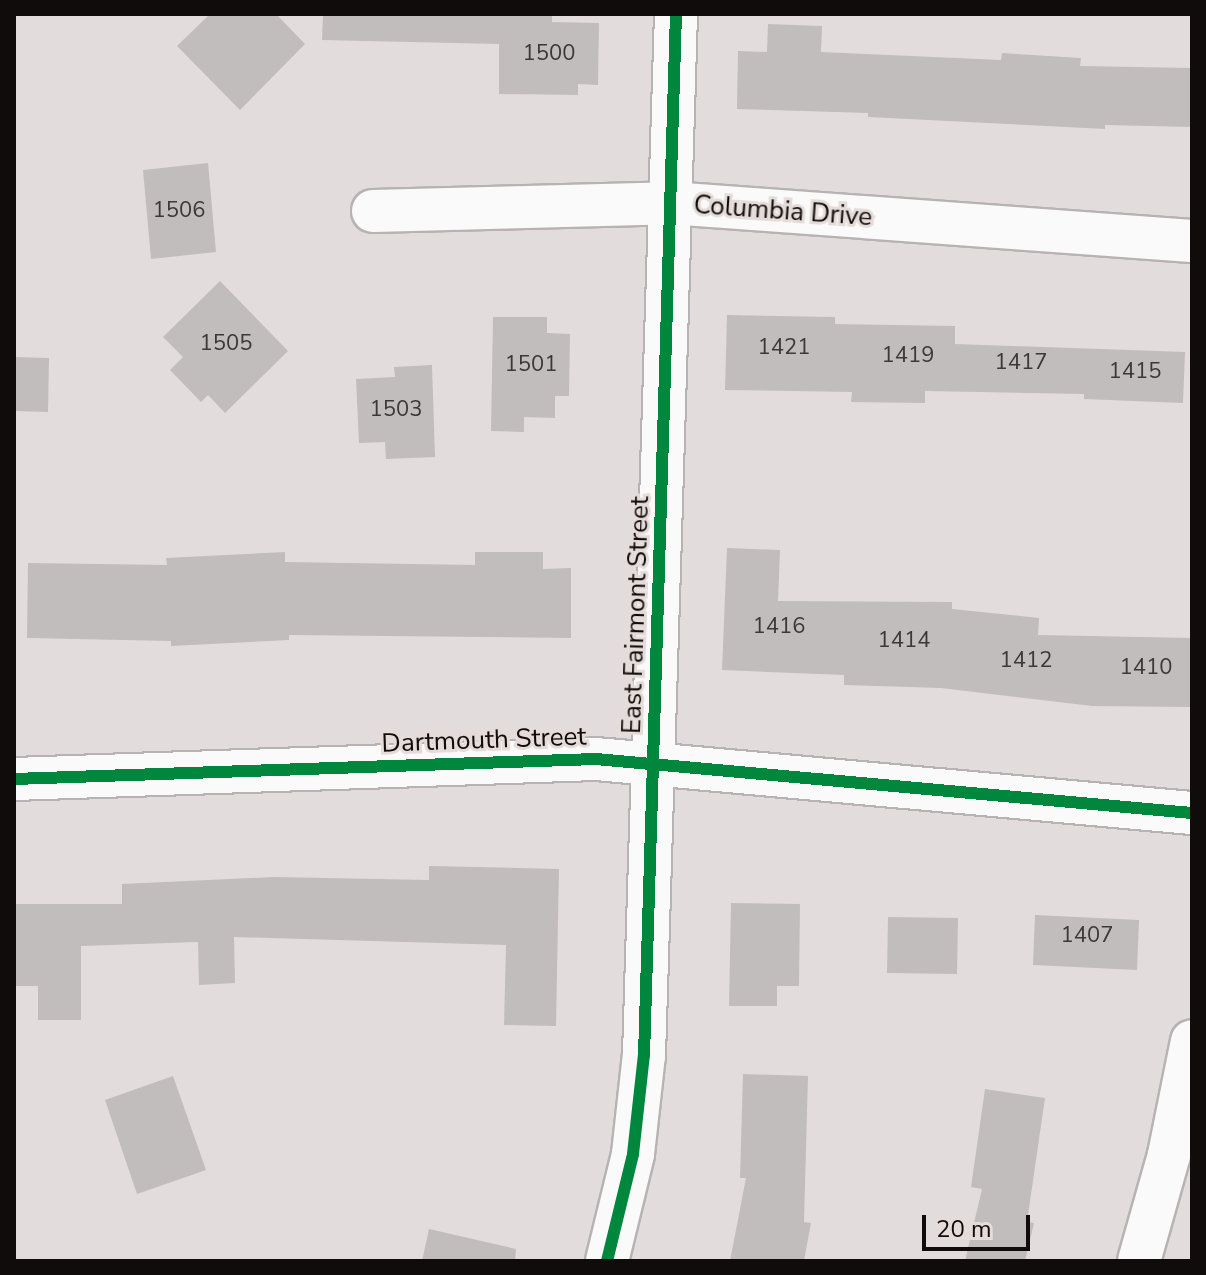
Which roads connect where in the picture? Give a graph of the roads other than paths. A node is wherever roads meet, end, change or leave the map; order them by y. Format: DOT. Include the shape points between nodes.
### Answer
graph roads {
  1 [pos="676,14"];
  2 [pos="670,203"];
  3 [pos="373,211"];
  4 [pos="1192,241"];
  5 [pos="654,763"];
  6 [pos="14,779"];
  7 [pos="1192,813"];
  8 [pos="1192,1041"];
  9 [pos="607,1261"];
  10 [pos="1139,1261"];
  1 -- 2 [label="street, East Fairmont Street"];
  2 -- 3 [label="street, Columbia Drive"];
  2 -- 4 [label="street, Columbia Drive"];
  2 -- 5 [label="street, East Fairmont Street"];
  5 -- 6 [label="street, Dartmouth Street" via="574,758"];
  5 -- 7 [label="street, Dartmouth Street"];
  5 -- 9 [label="street, East Fairmont Street" via="642,1080 633,1154"];
  8 -- 10 [label="street" via="1169,1155"];
}
